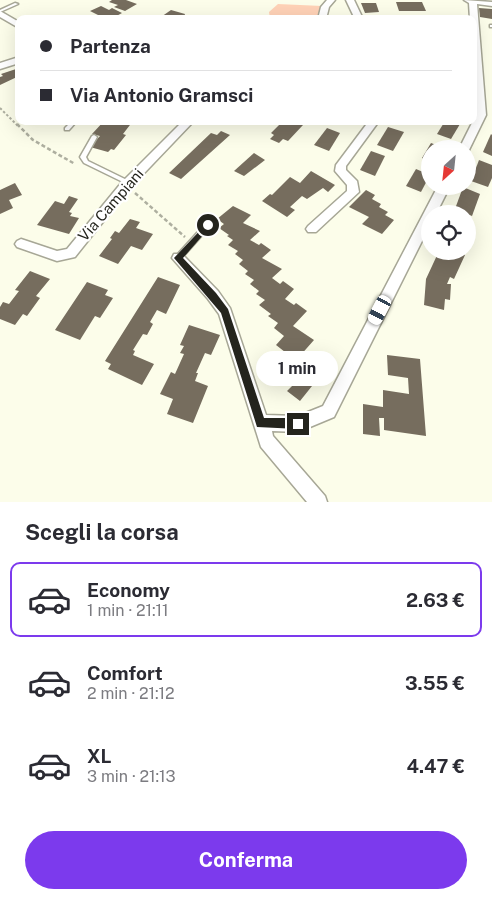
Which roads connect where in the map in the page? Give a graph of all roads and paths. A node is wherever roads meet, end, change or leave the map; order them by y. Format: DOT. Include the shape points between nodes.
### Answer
graph roads {
  1 [pos="331,0"];
  2 [pos="350,0"];
  3 [pos="471,0"];
  4 [pos="16,4"];
  5 [pos="492,4"];
  6 [pos="0,12"];
  7 [pos="323,15"];
  8 [pos="357,15"];
  9 [pos="472,15"];
  10 [pos="15,23"];
  11 [pos="15,61"];
  12 [pos="0,66"];
  13 [pos="477,85"];
  14 [pos="0,108"];
  15 [pos="15,123"];
  16 [pos="477,123"];
  17 [pos="17,125"];
  18 [pos="70,125"];
  19 [pos="185,125"];
  20 [pos="371,125"];
  21 [pos="476,125"];
  22 [pos="67,128"];
  23 [pos="94,137"];
  24 [pos="32,140"];
  25 [pos="468,140"];
  26 [pos="130,186"];
  27 [pos="439,195"];
  28 [pos="208,225"];
  29 [pos="312,230"];
  30 [pos="20,244"];
  31 [pos="183,244"];
  32 [pos="178,258"];
  33 [pos="261,424"];
  34 [pos="319,502"];
  1 -- 7 [label="street"];
  2 -- 8 [label="street"];
  3 -- 5 [label="street"];
  3 -- 9 [label="street"];
  4 -- 6 [label="lane"];
  6 -- 10 [label="street"];
  11 -- 12 [label="street"];
  13 -- 16 [label="street" via="481,115"];
  14 -- 15 [label="path"];
  17 -- 24 [label="path"];
  18 -- 22 [label="lane"];
  19 -- 26 [label="street, Via Campiani"];
  20 -- 29 [label="street" via="340,165 340,171 353,184 353,192"];
  21 -- 25 [label="street"];
  23 -- 26 [label="lane" via="84,153 86,162"];
  26 -- 30 [label="street, Via Campiani" via="70,253 57,256"];
  26 -- 31 [label="path" via="187,239"];
  27 -- 33 [label="street" via="328,412 298,424"];
  28 -- 32 [label="lane"];
  32 -- 33 [label="street" via="225,312"];
  33 -- 34 [label="street" via="267,441"];
}
